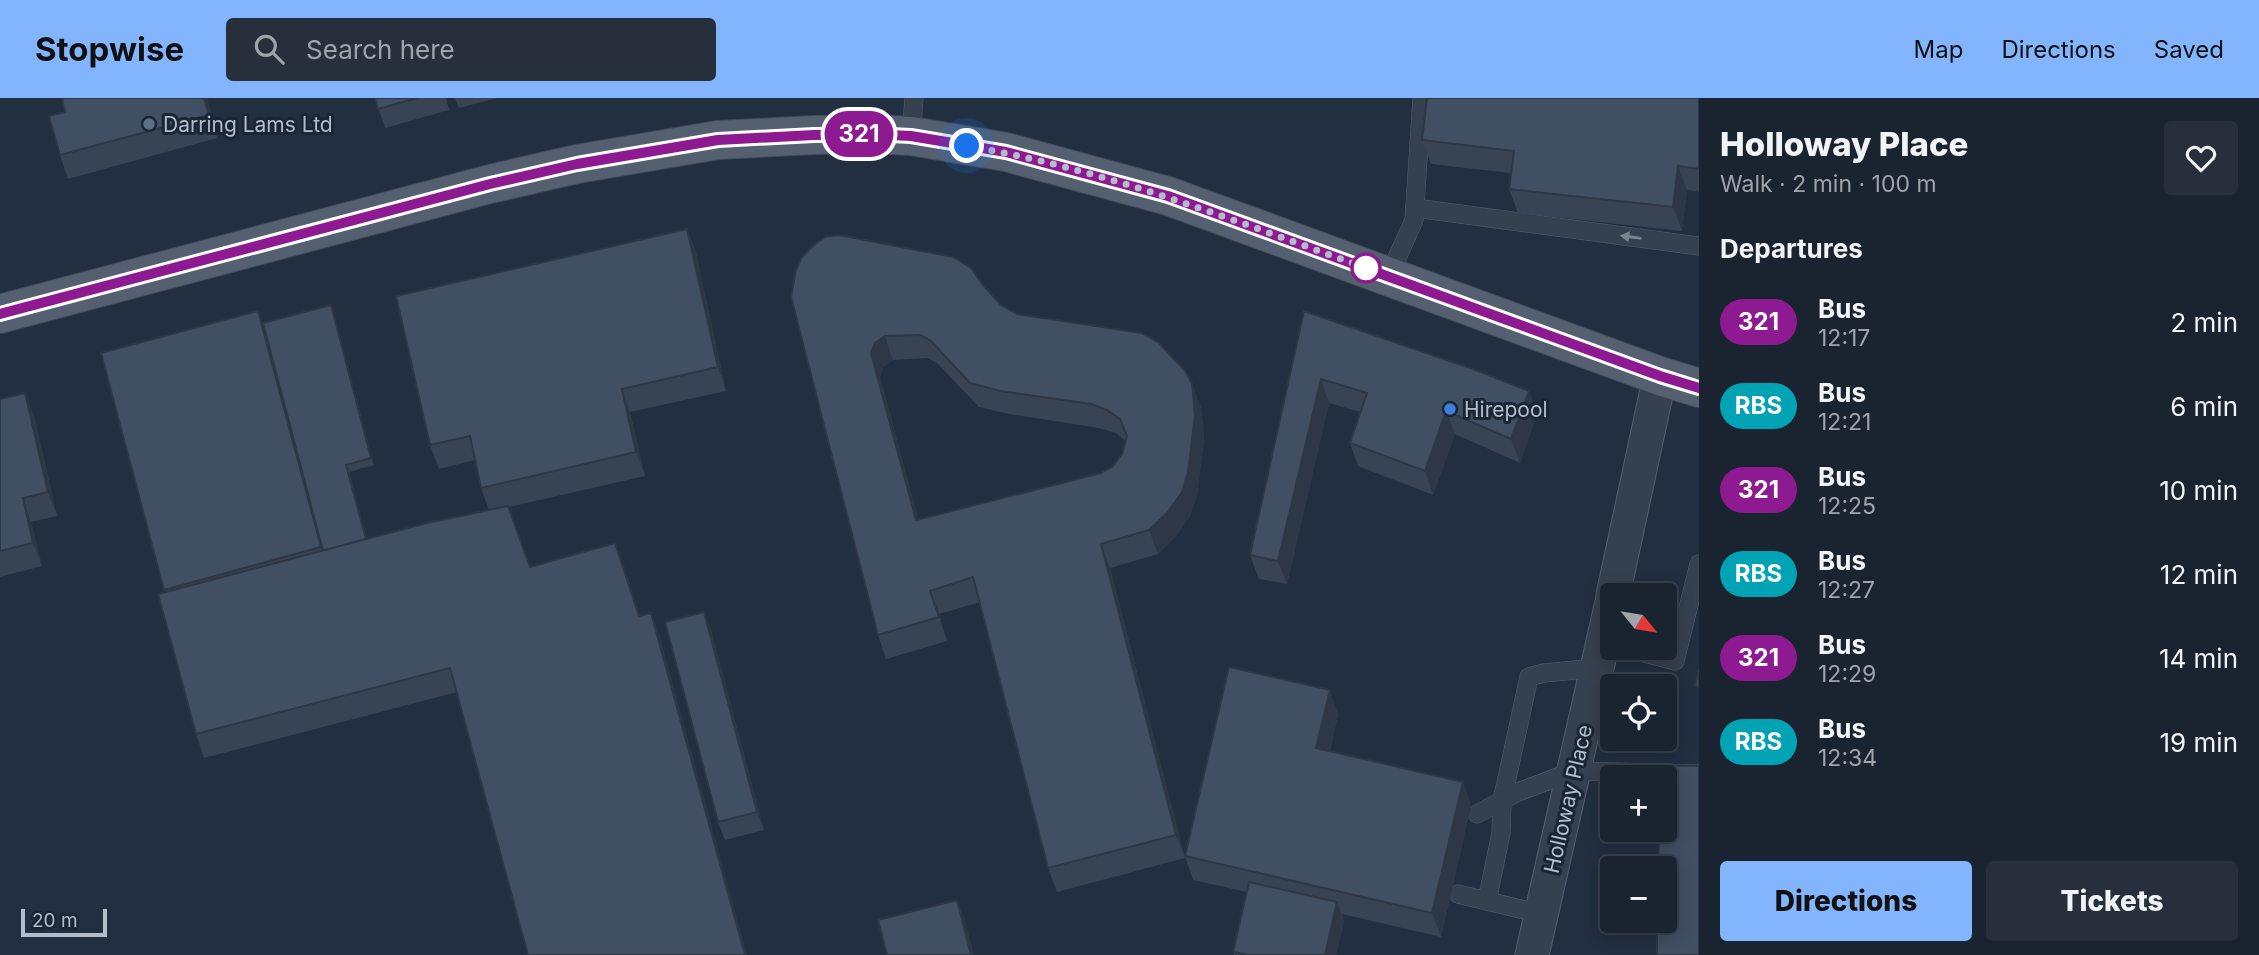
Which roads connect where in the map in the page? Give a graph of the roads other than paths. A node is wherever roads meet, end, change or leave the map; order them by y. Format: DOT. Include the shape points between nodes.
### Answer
graph roads {
  1 [pos="914,98"];
  2 [pos="1422,98"];
  3 [pos="911,136"];
  4 [pos="1415,208"];
  5 [pos="1699,246"];
  6 [pos="1389,276"];
  7 [pos="0,314"];
  8 [pos="1660,376"];
  9 [pos="1699,388"];
  10 [pos="1699,564"];
  11 [pos="1616,583"];
  12 [pos="1600,653"];
  13 [pos="1677,653"];
  14 [pos="1607,660"];
  15 [pos="1574,771"];
  16 [pos="1699,774"];
  17 [pos="1502,801"];
  18 [pos="1477,814"];
  19 [pos="1458,894"];
  20 [pos="1487,901"];
  21 [pos="1541,914"];
  22 [pos="1532,955"];
  1 -- 3 [label="lane"];
  2 -- 4 [label="lane"];
  3 -- 6 [label="main road" via="1006,152 1168,196"];
  3 -- 7 [label="main road" via="718,140 577,164"];
  5 -- 4 [label="lane, one-way"];
  4 -- 6 [label="lane"];
  6 -- 8 [label="main road"];
  8 -- 9 [label="main road"];
  8 -- 11 [label="street"];
  10 -- 13 [label="lane"];
  12 -- 17 [label="lane" via="1528,677"];
  14 -- 15 [label="street, Holloway Place"];
  15 -- 16 [label="lane"];
  15 -- 17 [label="lane"];
  15 -- 21 [label="street, Holloway Place"];
  17 -- 18 [label="lane"];
  17 -- 20 [label="lane" via="1501,833"];
  19 -- 20 [label="lane"];
  20 -- 21 [label="lane"];
  21 -- 22 [label="street, Holloway Place"];
}
